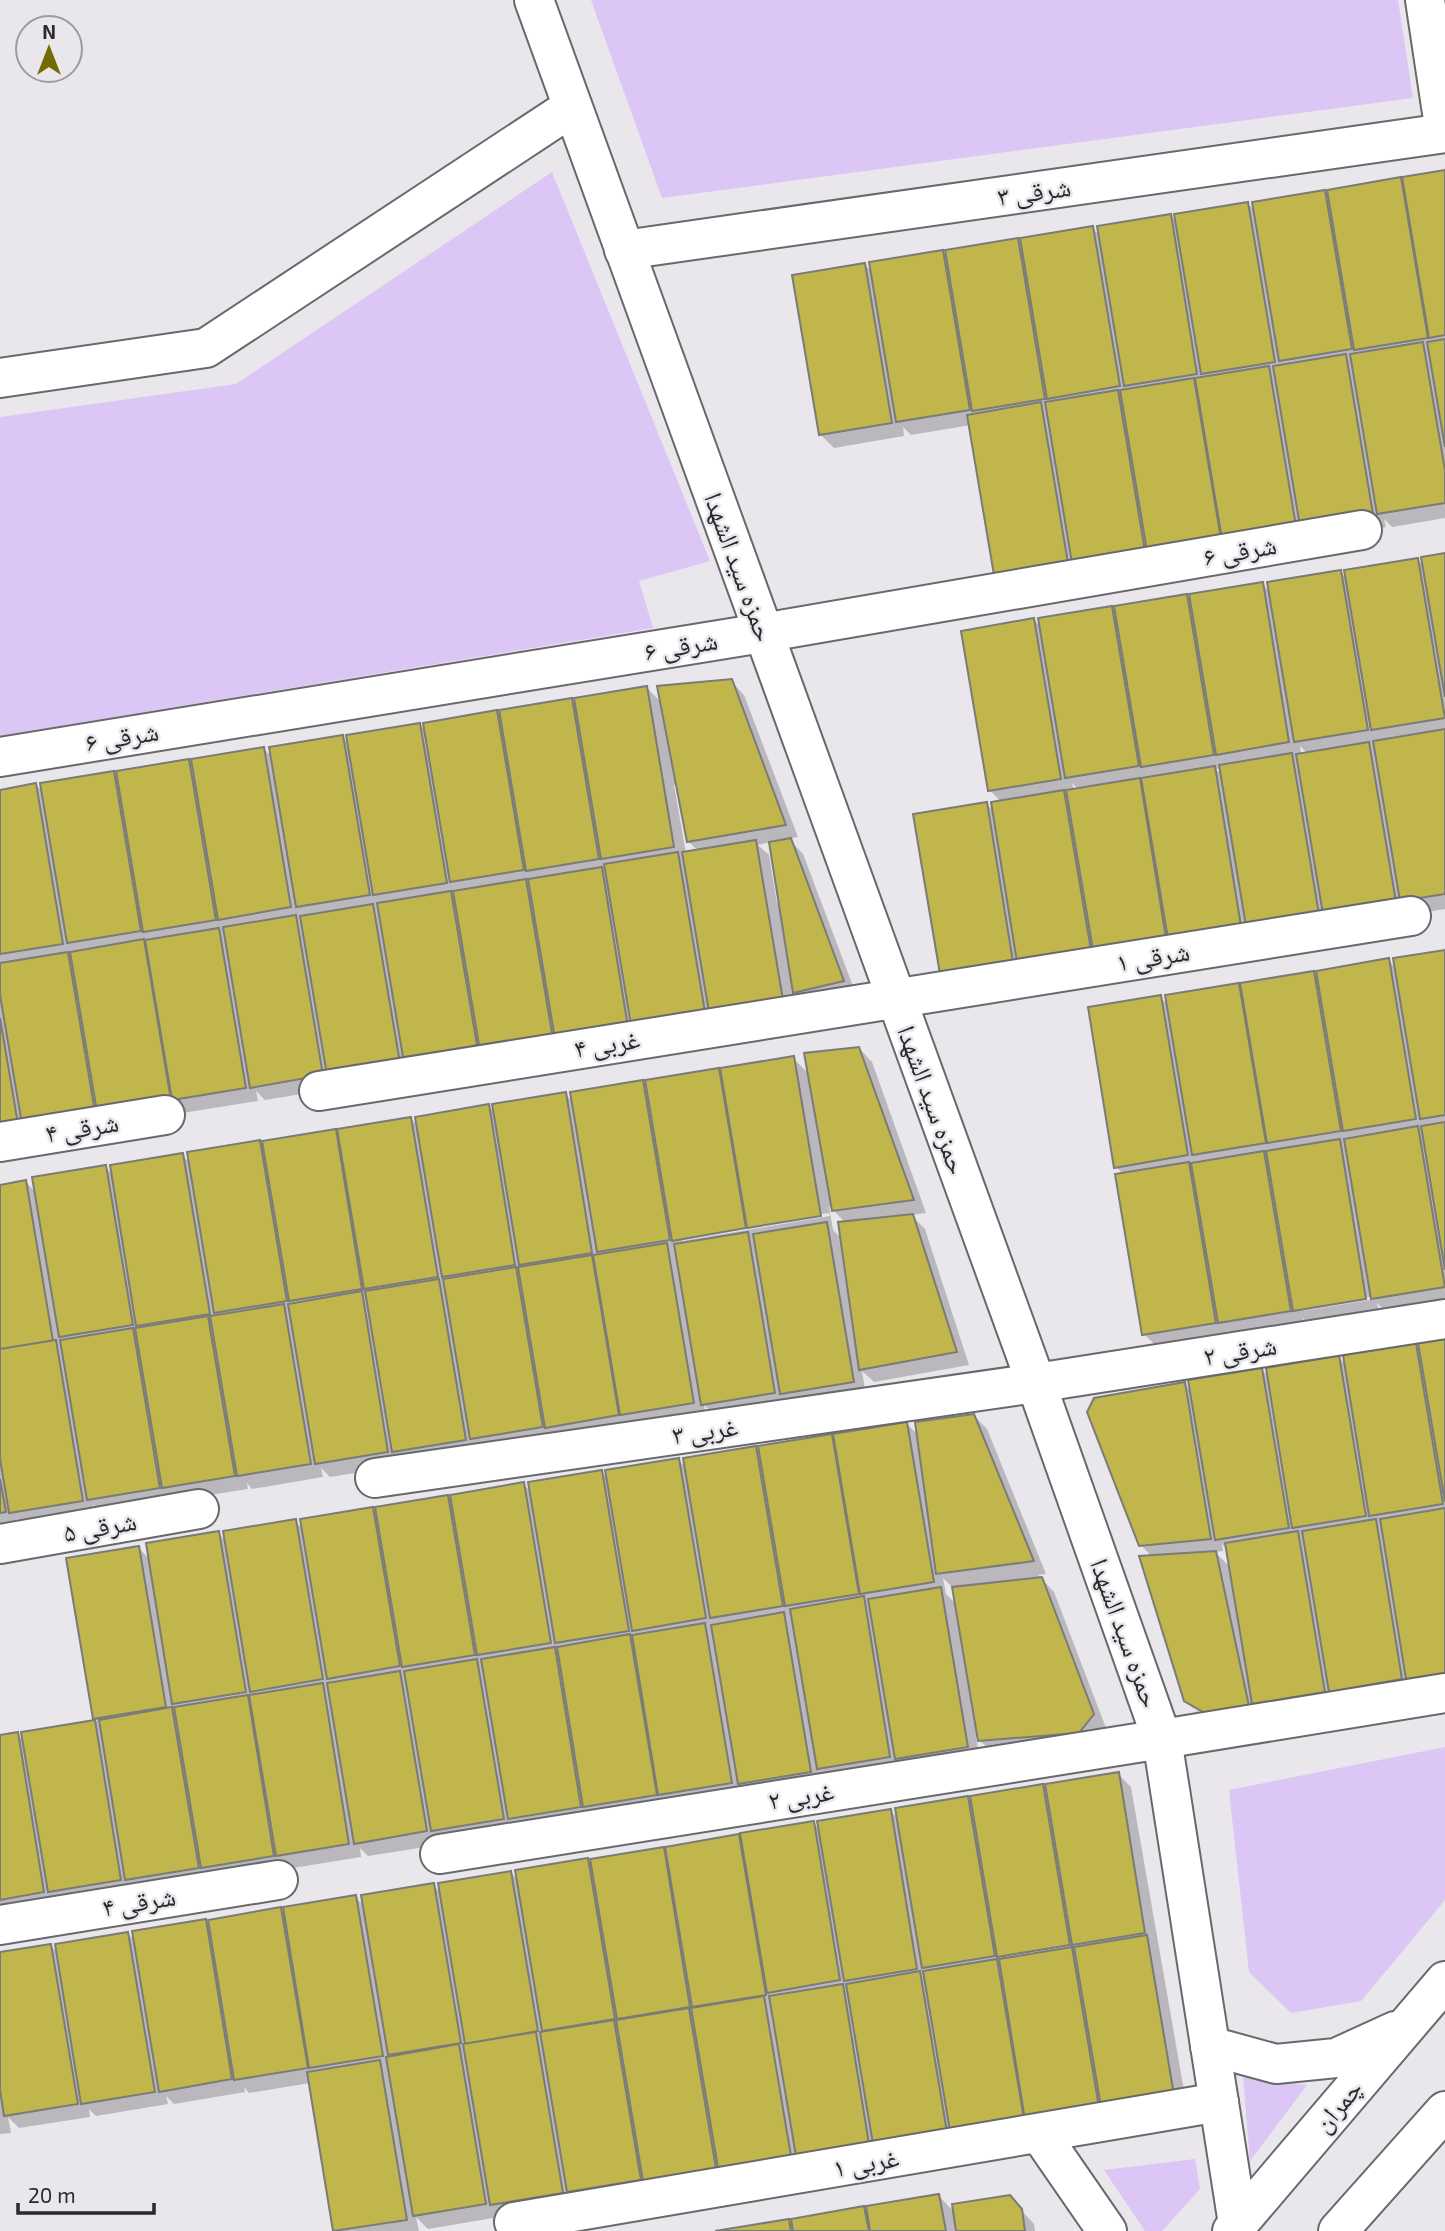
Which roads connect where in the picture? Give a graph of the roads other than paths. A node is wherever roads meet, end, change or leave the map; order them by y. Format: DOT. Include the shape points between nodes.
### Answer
graph roads {
  1 [pos="534,0"];
  2 [pos="1425,0"];
  3 [pos="572,107"];
  4 [pos="1445,133"];
  5 [pos="624,250"];
  6 [pos="0,378"];
  7 [pos="1362,530"];
  8 [pos="762,633"];
  9 [pos="0,757"];
  10 [pos="1410,916"];
  11 [pos="895,998"];
  12 [pos="319,1091"];
  13 [pos="165,1115"];
  14 [pos="0,1142"];
  15 [pos="1445,1319"];
  16 [pos="1036,1384"];
  17 [pos="375,1478"];
  18 [pos="200,1509"];
  19 [pos="0,1544"];
  20 [pos="1445,1693"];
  21 [pos="1162,1739"];
  22 [pos="440,1854"];
  23 [pos="278,1880"];
  24 [pos="0,1925"];
  25 [pos="1445,1981"];
  26 [pos="1407,2025"];
  27 [pos="1210,2046"];
  28 [pos="1219,2102"];
  29 [pos="1445,2111"];
  30 [pos="1040,2134"];
  31 [pos="514,2222"];
  32 [pos="1235,2227"];
  33 [pos="1107,2231"];
  34 [pos="1338,2231"];
  1 -- 3 [label="street, حمزه سید الشهدا"];
  2 -- 4 [label="street"];
  3 -- 5 [label="street, حمزه سید الشهدا"];
  3 -- 6 [label="street" via="206,348"];
  4 -- 5 [label="street, ۳ شرقی"];
  5 -- 8 [label="street, حمزه سید الشهدا"];
  7 -- 8 [label="street, ۶ شرقی"];
  8 -- 9 [label="street, ۶ شرقی"];
  8 -- 11 [label="street, حمزه سید الشهدا"];
  10 -- 11 [label="street, ۱ شرقی"];
  11 -- 12 [label="street, ۴ غربی"];
  11 -- 16 [label="street, حمزه سید الشهدا"];
  13 -- 14 [label="street, ۴ شرقی"];
  15 -- 16 [label="street, ۲ شرقی"];
  16 -- 17 [label="street, ۳ غربی"];
  16 -- 21 [label="street, حمزه سید الشهدا"];
  18 -- 19 [label="street, ۵ شرقی"];
  20 -- 21 [label="street, ۲ غربی"];
  21 -- 22 [label="street, ۲ غربی"];
  21 -- 27 [label="street, حمزه سید الشهدا"];
  23 -- 24 [label="street, ۴ شرقی"];
  25 -- 26 [label="street, چمران"];
  26 -- 27 [label="street" via="1336,2058 1276,2064"];
  26 -- 32 [label="street, چمران"];
  27 -- 28 [label="street, حمزه سید الشهدا"];
  28 -- 30 [label="street, ۱ غربی"];
  28 -- 32 [label="street, حمزه سید الشهدا"];
  29 -- 34 [label="street"];
  30 -- 31 [label="street, ۱ غربی"];
  30 -- 33 [label="street"];
}
